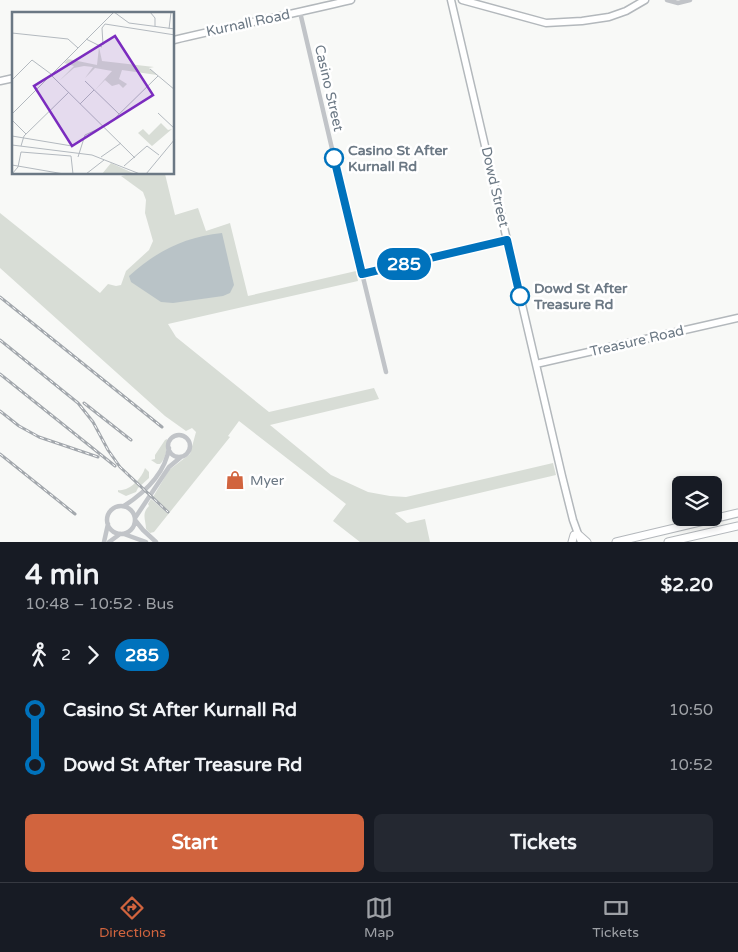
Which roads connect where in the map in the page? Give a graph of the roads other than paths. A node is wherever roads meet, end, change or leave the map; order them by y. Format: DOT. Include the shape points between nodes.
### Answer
graph roads {
  1 [pos="351,0"];
  2 [pos="451,0"];
  3 [pos="462,0"];
  4 [pos="645,0"];
  5 [pos="667,0"];
  6 [pos="690,0"];
  7 [pos="300,12"];
  8 [pos="175,40"];
  9 [pos="507,240"];
  10 [pos="362,274"];
  11 [pos="738,318"];
  12 [pos="536,364"];
  13 [pos="386,372"];
  14 [pos="169,448"];
  15 [pos="181,457"];
  16 [pos="124,506"];
  17 [pos="738,513"];
  18 [pos="722,517"];
  19 [pos="135,519"];
  20 [pos="108,524"];
  21 [pos="681,526"];
  22 [pos="686,526"];
  23 [pos="738,526"];
  24 [pos="122,534"];
  25 [pos="703,534"];
  26 [pos="575,538"];
  27 [pos="104,542"];
  28 [pos="109,542"];
  29 [pos="146,542"];
  30 [pos="156,542"];
  31 [pos="581,542"];
  32 [pos="587,542"];
  33 [pos="616,542"];
  34 [pos="668,542"];
  1 -- 7 [label="street, Kurnall Road"];
  2 -- 9 [label="street, Dowd Street"];
  3 -- 4 [label="street" via="546,23 609,17"];
  5 -- 6 [label="street" via="678,3"];
  7 -- 8 [label="street, Kurnall Road"];
  7 -- 10 [label="street, Casino Street"];
  9 -- 10 [label="street"];
  9 -- 12 [label="street, Dowd Street"];
  10 -- 13 [label="street, Casino Street"];
  11 -- 12 [label="street, Treasure Road"];
  12 -- 26 [label="street, Dowd Street"];
  14 -- 15 [label="street" via="174,456"];
  14 -- 15 [label="street" via="174,437 185,437 190,448"];
  14 -- 16 [label="street" via="164,464 150,485"];
  15 -- 19 [label="street" via="169,467"];
  16 -- 19 [label="street" via="131,510"];
  16 -- 20 [label="street" via="110,511"];
  17 -- 18 [label="main road"];
  19 -- 24 [label="street" via="133,527"];
  19 -- 30 [label="street"];
  20 -- 24 [label="street" via="113,531"];
  20 -- 27 [label="street"];
  21 -- 33 [label="main road"];
  22 -- 25 [label="main road"];
  23 -- 25 [label="main road"];
  24 -- 28 [label="street"];
  24 -- 29 [label="street"];
  25 -- 34 [label="main road"];
  26 -- 31 [label="street, Dowd Street"];
  26 -- 32 [label="main road"];
}
